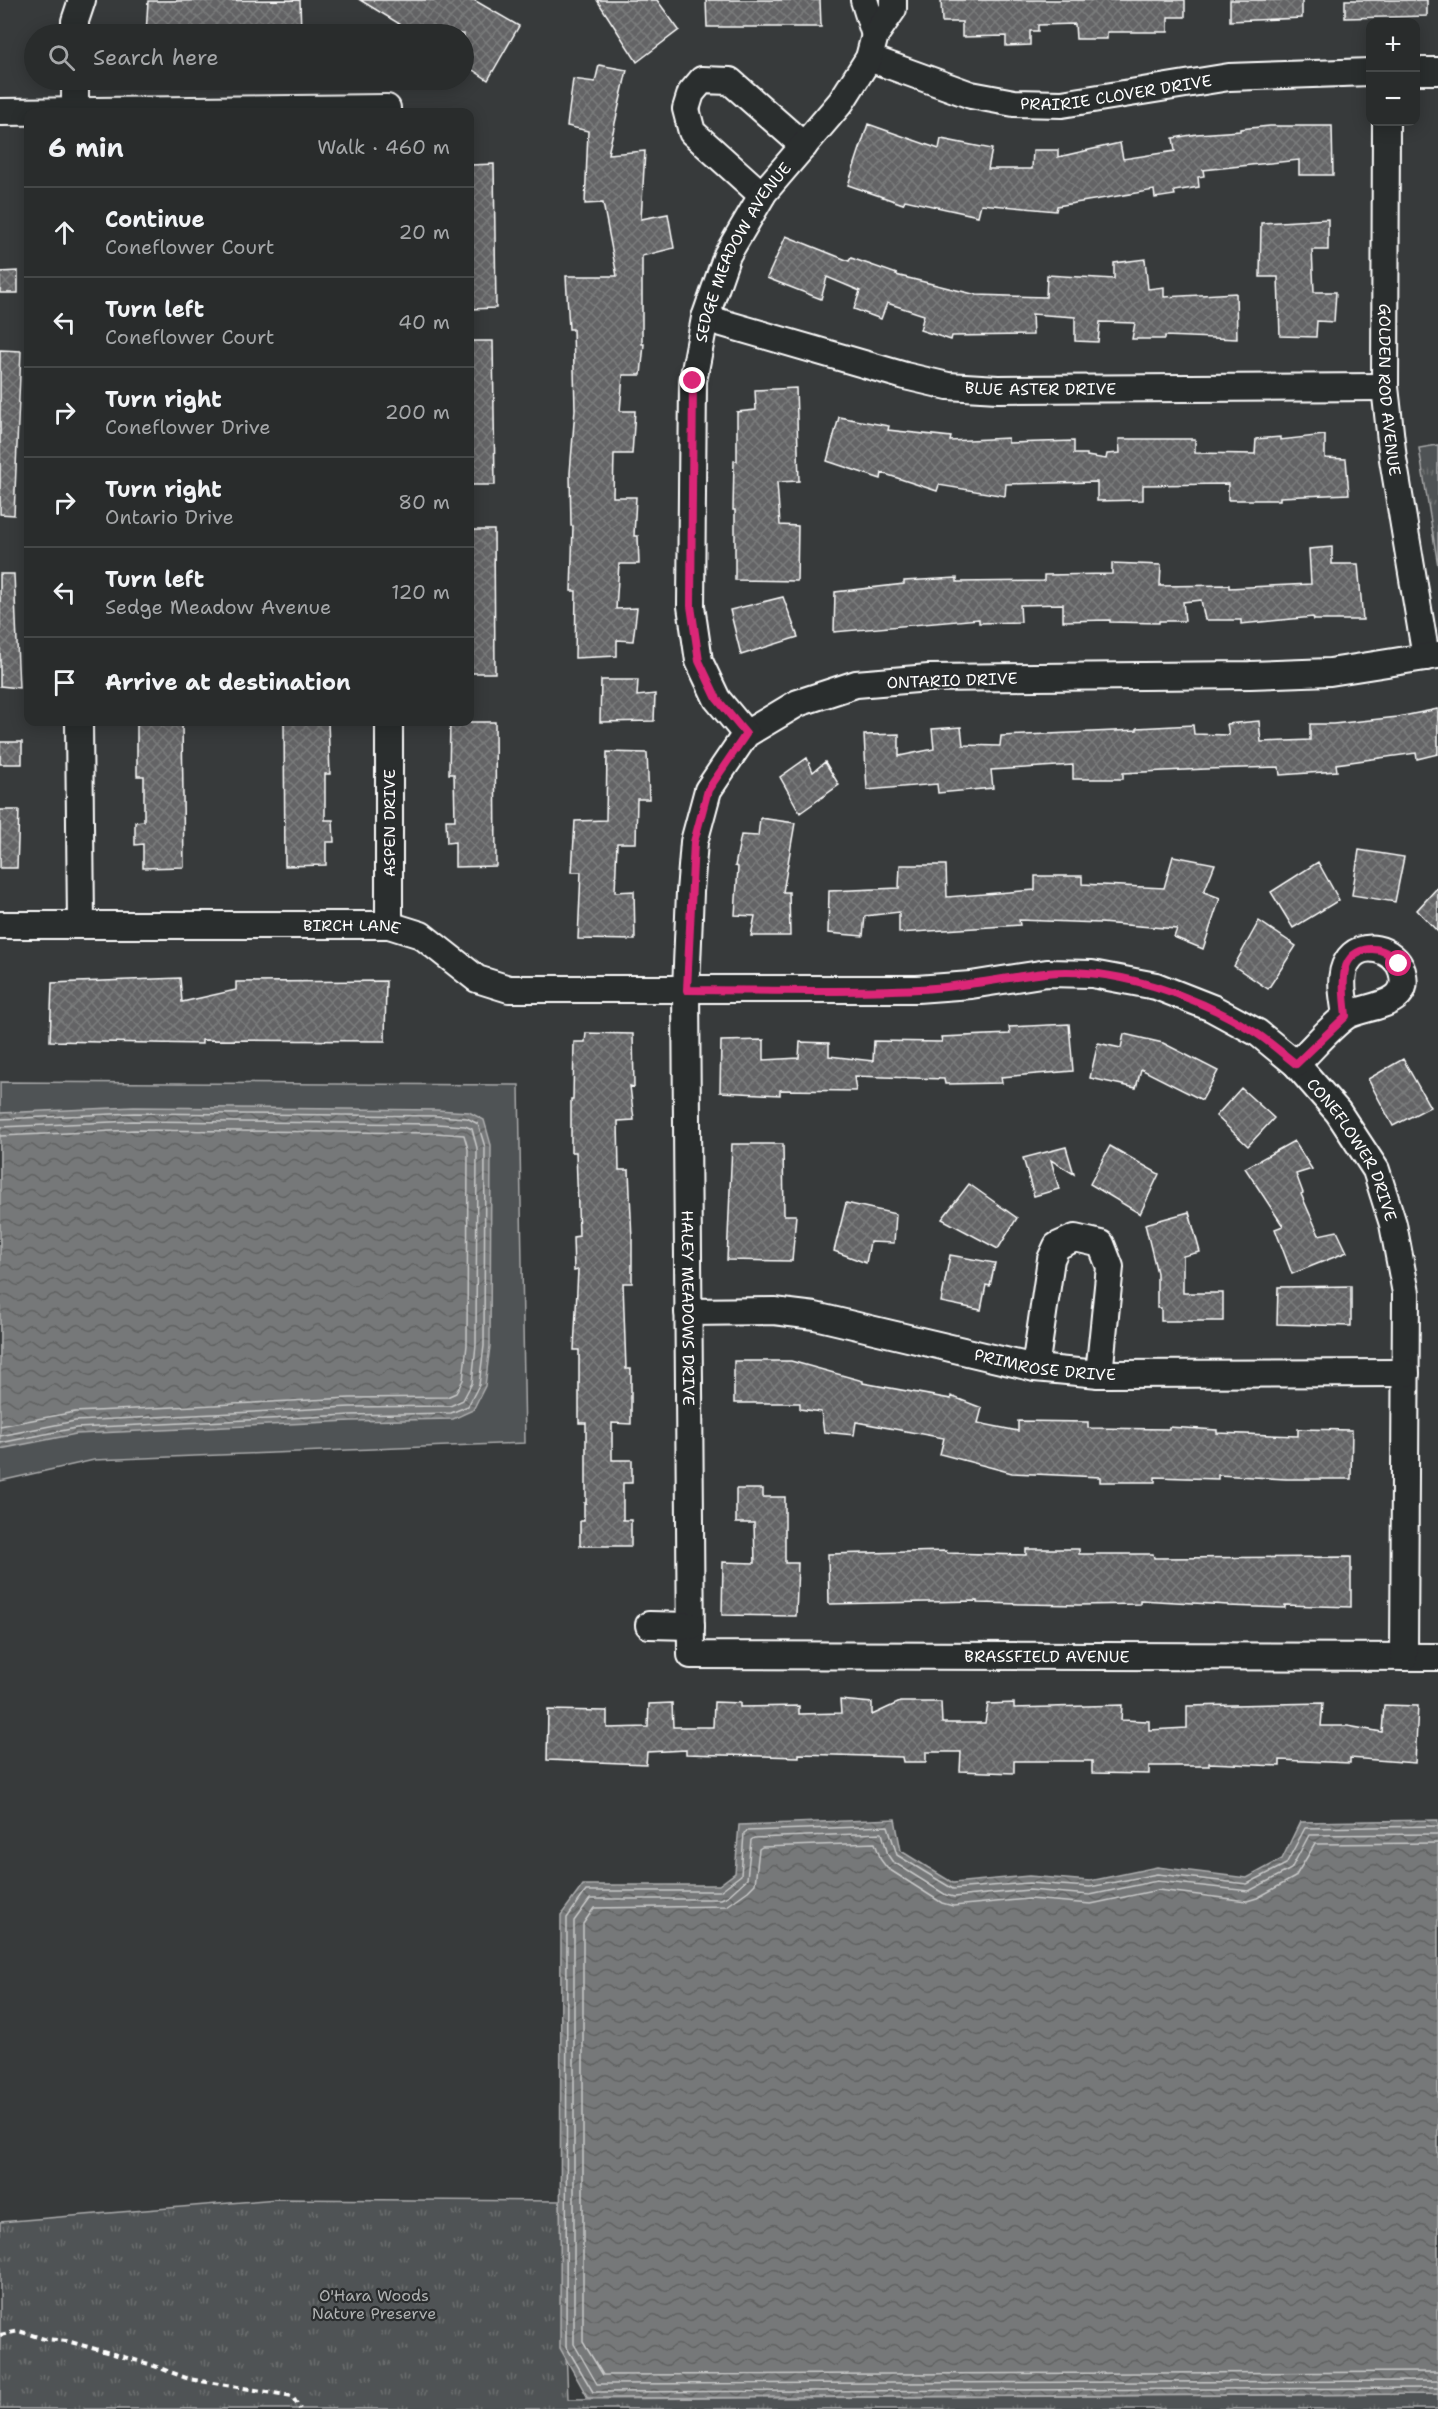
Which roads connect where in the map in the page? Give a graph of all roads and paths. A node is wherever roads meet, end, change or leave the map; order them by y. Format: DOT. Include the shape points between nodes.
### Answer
graph roads {
  1 [pos="864,0"];
  2 [pos="893,0"];
  3 [pos="872,46"];
  4 [pos="1420,71"];
  5 [pos="1438,71"];
  6 [pos="1366,72"];
  7 [pos="75,90"];
  8 [pos="75,108"];
  9 [pos="0,112"];
  10 [pos="24,112"];
  11 [pos="1386,126"];
  12 [pos="804,146"];
  13 [pos="762,195"];
  14 [pos="705,318"];
  15 [pos="1385,387"];
  16 [pos="1432,656"];
  17 [pos="80,726"];
  18 [pos="389,726"];
  19 [pos="746,734"];
  20 [pos="81,924"];
  21 [pos="0,925"];
  22 [pos="389,925"];
  23 [pos="687,990"];
  24 [pos="1346,1016"];
  25 [pos="1296,1064"];
  26 [pos="688,1312"];
  27 [pos="1035,1368"];
  28 [pos="1406,1373"];
  29 [pos="1099,1374"];
  30 [pos="649,1625"];
  31 [pos="691,1626"];
  32 [pos="691,1655"];
  33 [pos="1404,1657"];
  34 [pos="1438,1657"];
  35 [pos="0,2335"];
  36 [pos="300,2409"];
  1 -- 3 [label="street"];
  2 -- 3 [label="street, SEDGE MEADOW AVENUE" via="893,9"];
  3 -- 6 [label="street, PRAIRIE CLOVER DRIVE" via="971,95 1014,103 1062,104 1229,77"];
  3 -- 12 [label="street, SEDGE MEADOW AVENUE" via="841,102"];
  4 -- 5 [label="street"];
  7 -- 8 [label="street"];
  9 -- 10 [label="street"];
  11 -- 15 [label="street, GOLDEN ROD AVENUE"];
  12 -- 13 [label="street, SEDGE MEADOW AVENUE"];
  12 -- 13 [label="street" via="730,81 702,80 691,93 686,109 692,132"];
  13 -- 14 [label="street, SEDGE MEADOW AVENUE" via="727,255"];
  14 -- 15 [label="street, BLUE ASTER DRIVE" via="948,386"];
  14 -- 19 [label="street, SEDGE MEADOW AVENUE" via="693,381 691,606 699,661 717,699"];
  15 -- 16 [label="street, GOLDEN ROD AVENUE" via="1393,459"];
  16 -- 19 [label="street, ONTARIO DRIVE" via="1330,672 929,678 856,684 798,703"];
  17 -- 20 [label="street"];
  18 -- 22 [label="street, ASPEN DRIVE"];
  19 -- 23 [label="street, ONTARIO DRIVE" via="708,790 694,842"];
  20 -- 21 [label="street, BIRCH LANE"];
  20 -- 22 [label="street, BIRCH LANE"];
  22 -- 23 [label="street, BIRCH LANE" via="421,935 477,979 509,989"];
  23 -- 25 [label="street, CONEFLOWER DRIVE" via="917,989 1047,973 1092,974 1156,986 1212,1008 1258,1034"];
  23 -- 26 [label="street, HALEY MEADOWS DRIVE"];
  24 -- 25 [label="street"];
  25 -- 28 [label="street, CONEFLOWER DRIVE" via="1338,1112 1376,1170 1393,1224 1406,1293"];
  26 -- 27 [label="street, PRIMROSE DRIVE" via="774,1311 815,1316"];
  26 -- 31 [label="street, HALEY MEADOWS DRIVE"];
  27 -- 29 [label="street, PRIMROSE DRIVE"];
  27 -- 29 [label="street" via="1051,1259 1057,1245 1075,1238 1101,1244 1110,1267"];
  28 -- 29 [label="street, PRIMROSE DRIVE"];
  28 -- 33 [label="street, CONEFLOWER DRIVE"];
  30 -- 31 [label="street"];
  31 -- 32 [label="street, HALEY MEADOWS DRIVE"];
  32 -- 33 [label="street, BRASSFIELD AVENUE"];
  33 -- 34 [label="street, BRASSFIELD AVENUE"];
  35 -- 36 [label="path" via="19,2331 67,2341 189,2379 292,2396"];
}
